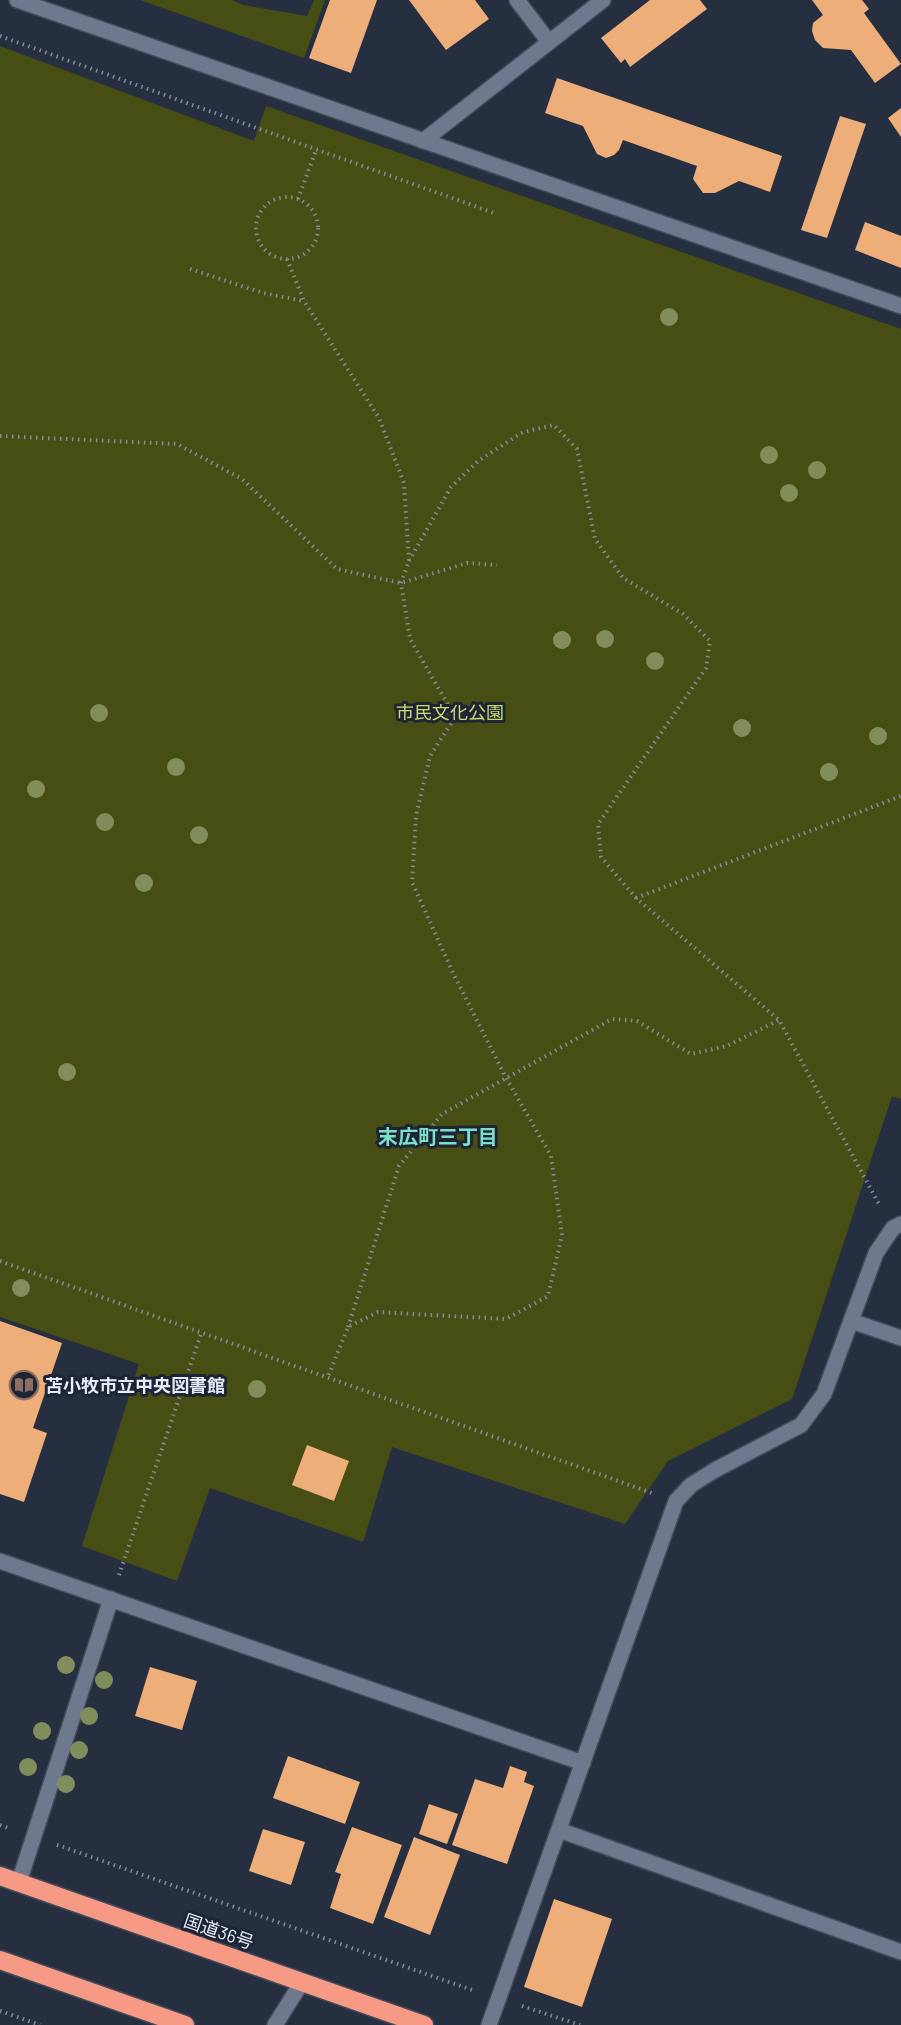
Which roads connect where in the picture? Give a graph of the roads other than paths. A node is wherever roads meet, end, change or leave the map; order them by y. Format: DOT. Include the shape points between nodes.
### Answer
graph roads {
  1 [pos="17,0"];
  2 [pos="517,0"];
  3 [pos="603,0"];
  4 [pos="549,42"];
  5 [pos="423,141"];
  6 [pos="901,306"];
  7 [pos="897,1226"];
  8 [pos="851,1321"];
  9 [pos="901,1338"];
  10 [pos="0,1561"];
  11 [pos="111,1599"];
  12 [pos="583,1763"];
  13 [pos="559,1830"];
  14 [pos="0,1876"];
  15 [pos="19,1882"];
  16 [pos="901,1952"];
  17 [pos="0,1960"];
  18 [pos="302,1982"];
  19 [pos="185,2025"];
  20 [pos="275,2025"];
  21 [pos="424,2025"];
  22 [pos="489,2025"];
  1 -- 5 [label="street"];
  2 -- 4 [label="street"];
  3 -- 4 [label="street"];
  4 -- 5 [label="street"];
  5 -- 6 [label="street"];
  7 -- 8 [label="street" via="876,1253"];
  8 -- 9 [label="street"];
  8 -- 12 [label="street" via="824,1394 801,1425 715,1470 691,1485 676,1501"];
  10 -- 11 [label="street"];
  11 -- 12 [label="street"];
  11 -- 15 [label="street"];
  12 -- 13 [label="street"];
  13 -- 16 [label="street"];
  13 -- 22 [label="street"];
  14 -- 15 [label="highway, 国道36号"];
  15 -- 18 [label="highway, 国道36号"];
  17 -- 19 [label="highway"];
  18 -- 20 [label="street"];
  18 -- 21 [label="highway, 国道36号"];
}
